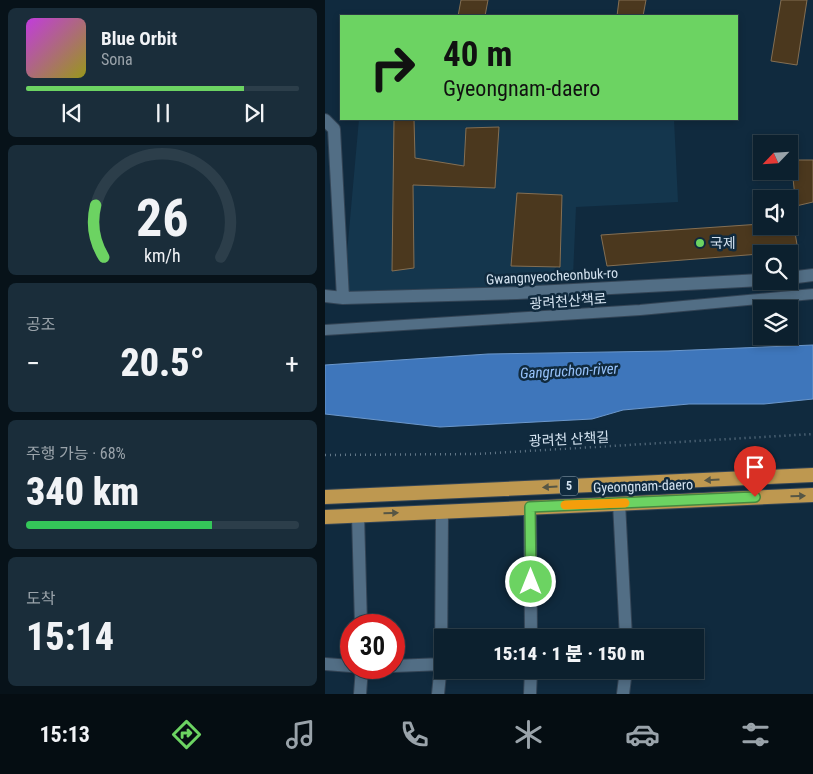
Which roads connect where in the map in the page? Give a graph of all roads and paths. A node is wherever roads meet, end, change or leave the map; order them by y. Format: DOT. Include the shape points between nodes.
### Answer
graph roads {
  1 [pos="325,120"];
  2 [pos="813,275"];
  3 [pos="798,277"];
  4 [pos="753,280"];
  5 [pos="813,294"];
  6 [pos="325,296"];
  7 [pos="343,298"];
  8 [pos="325,330"];
  9 [pos="813,434"];
  10 [pos="325,455"];
  11 [pos="813,475"];
  12 [pos="813,495"];
  13 [pos="325,497"];
  14 [pos="619,503"];
  15 [pos="530,507"];
  16 [pos="442,512"];
  17 [pos="358,515"];
  18 [pos="325,517"];
  19 [pos="361,614"];
  20 [pos="442,629"];
  21 [pos="531,629"];
  22 [pos="626,629"];
  23 [pos="325,664"];
  24 [pos="434,664"];
  25 [pos="340,665"];
  26 [pos="405,666"];
  27 [pos="361,679"];
  28 [pos="440,679"];
  29 [pos="531,679"];
  30 [pos="625,679"];
  31 [pos="360,694"];
  32 [pos="438,694"];
  33 [pos="530,694"];
  34 [pos="623,694"];
  1 -- 7 [label="street" via="334,129"];
  2 -- 3 [label="street"];
  4 -- 7 [label="street, Gwangnyeocheonbuk-ro"];
  5 -- 8 [label="street, 광려천산책로" via="640,310"];
  6 -- 7 [label="street, Gwangnyeocheonbuk-ro"];
  9 -- 10 [label="path, 광려천 산책길" via="477,454"];
  11 -- 13 [label="highway, Gyeongnam-daero / 5, one-way"];
  14 -- 12 [label="highway, Gyeongnam-daero / 5, one-way"];
  14 -- 15 [label="highway, Gyeongnam-daero / 5"];
  14 -- 22 [label="street"];
  15 -- 16 [label="highway, Gyeongnam-daero / 5"];
  15 -- 21 [label="street"];
  17 -- 16 [label="highway, Gyeongnam-daero / 5, one-way"];
  16 -- 20 [label="street"];
  17 -- 18 [label="highway, Gyeongnam-daero / 5"];
  17 -- 19 [label="street"];
  23 -- 25 [label="street"];
  24 -- 26 [label="street"];
  27 -- 31 [label="street"];
  28 -- 32 [label="street"];
  29 -- 33 [label="street"];
  30 -- 34 [label="street"];
}
